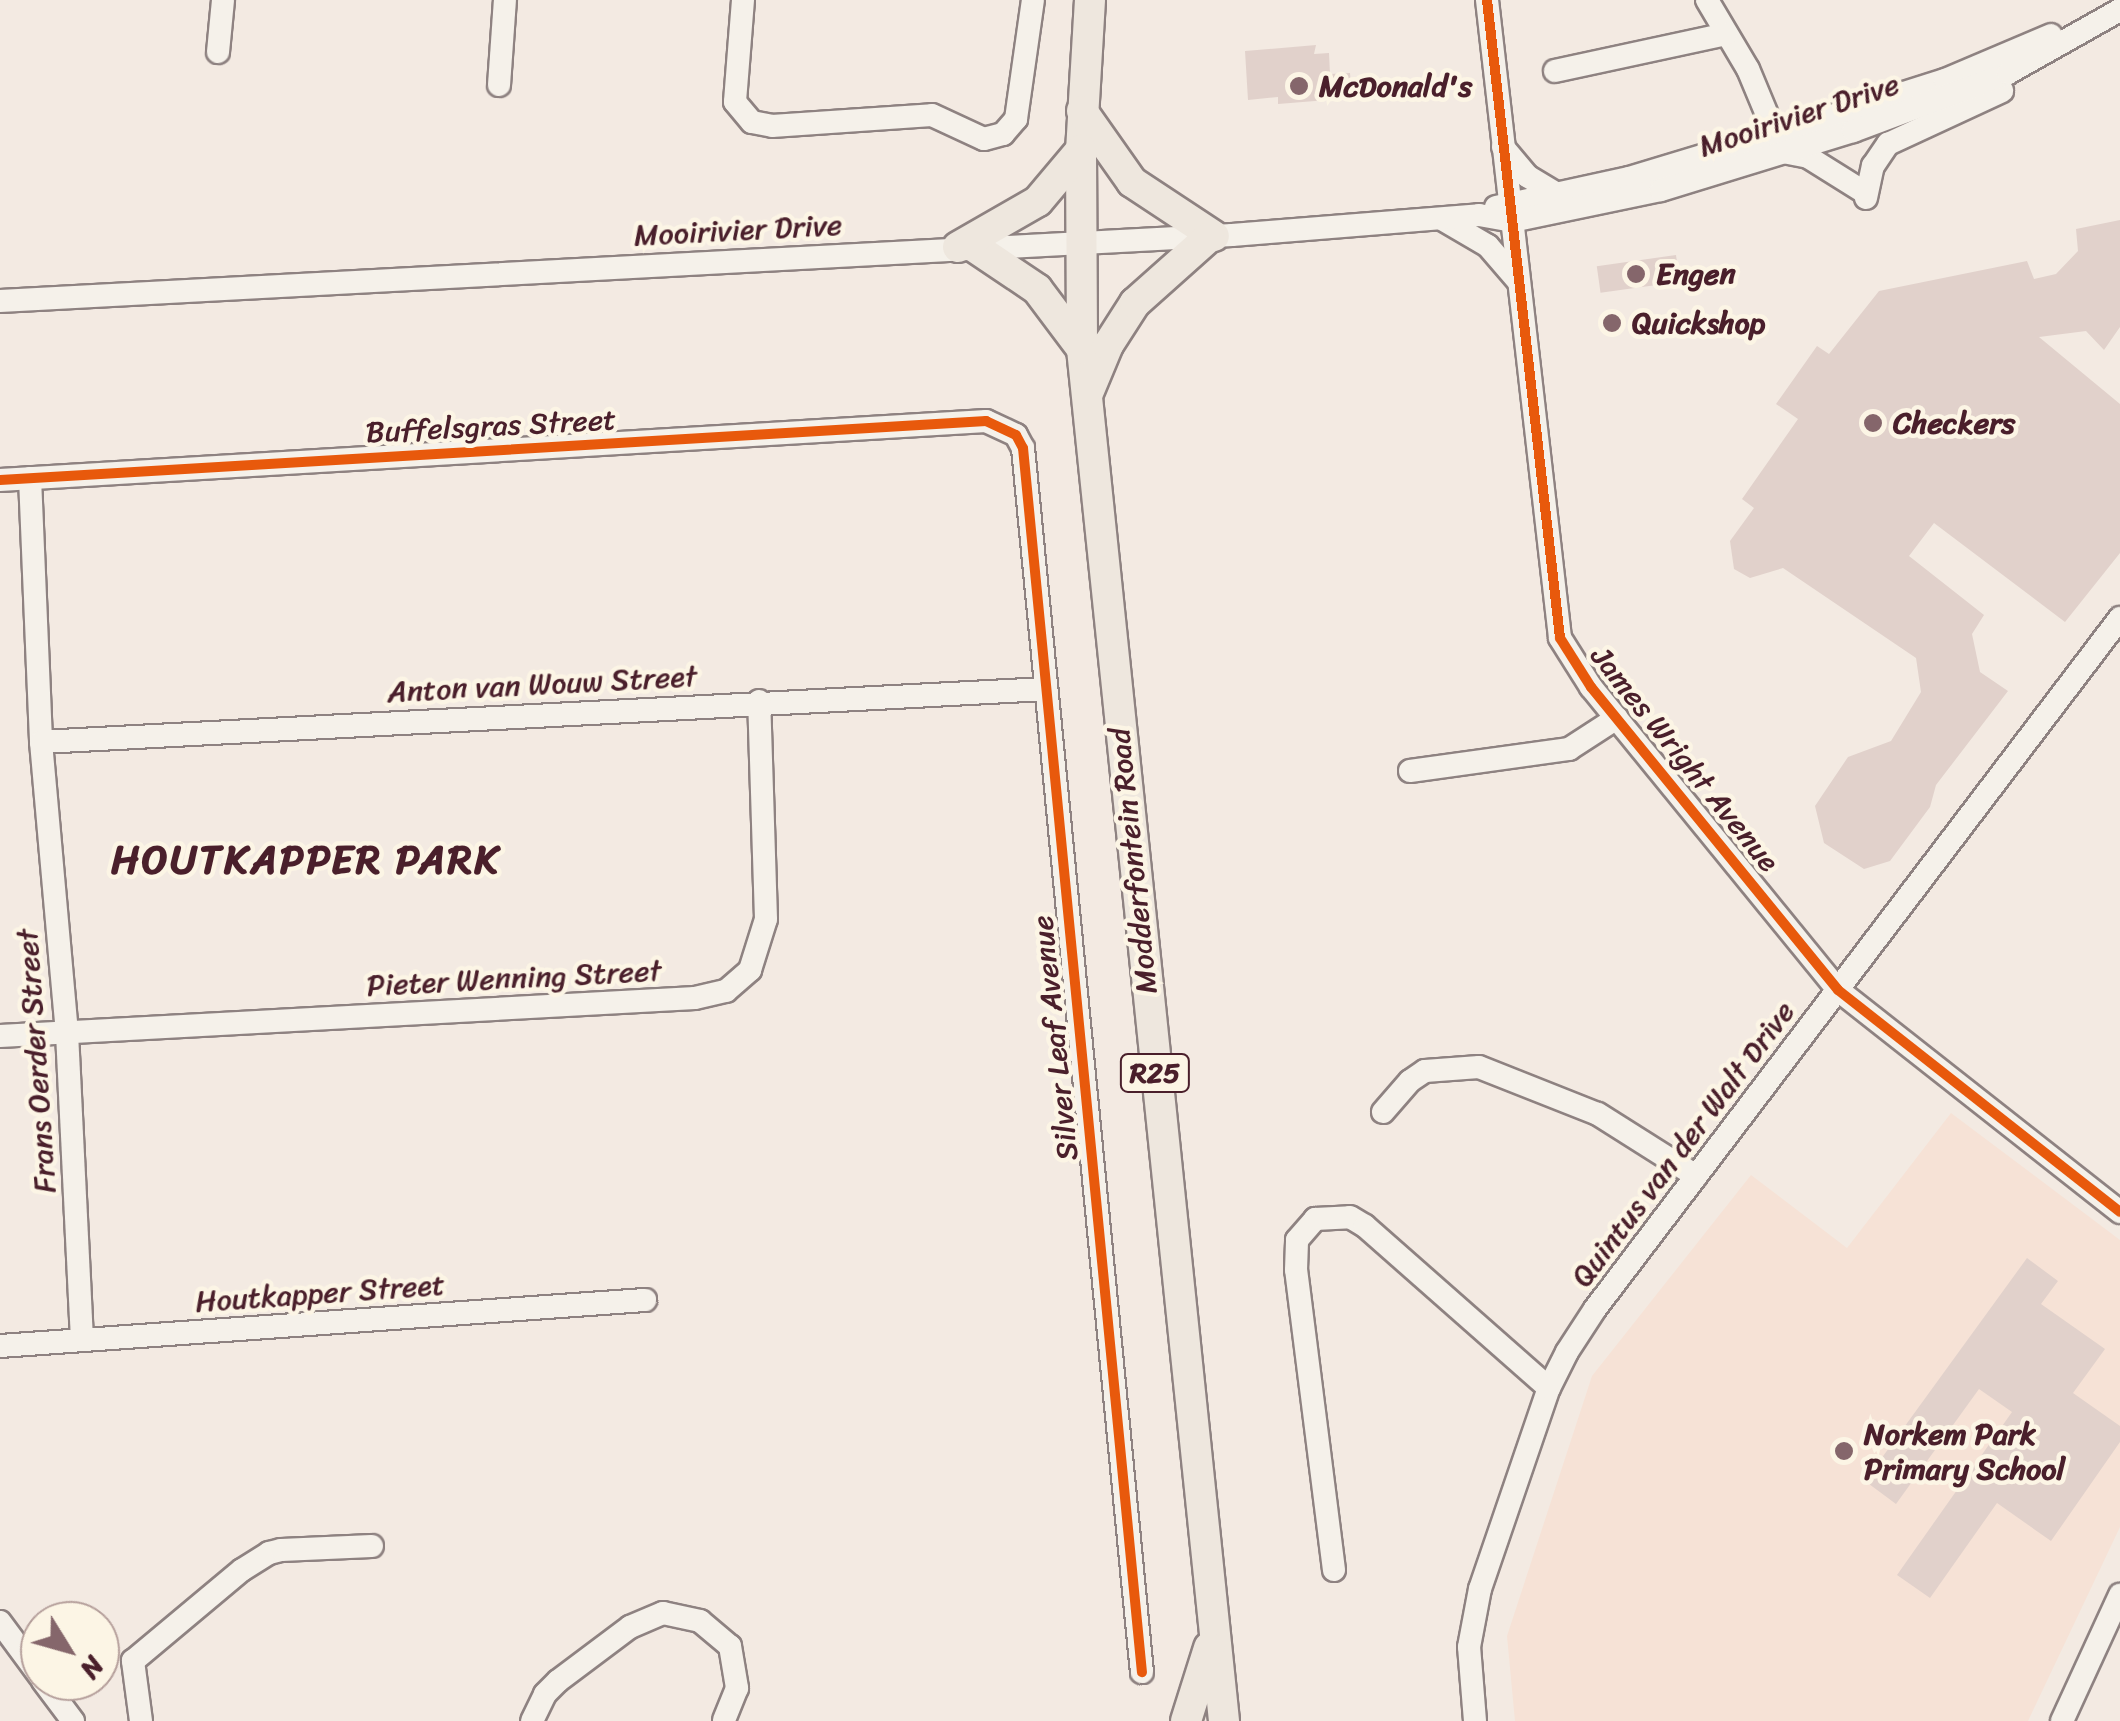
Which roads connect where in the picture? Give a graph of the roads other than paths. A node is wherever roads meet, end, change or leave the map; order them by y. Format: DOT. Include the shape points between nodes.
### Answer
graph roads {
  1 [pos="223,0"];
  2 [pos="504,0"];
  3 [pos="743,0"];
  4 [pos="1032,0"];
  5 [pos="1090,0"];
  6 [pos="1487,0"];
  7 [pos="1707,0"];
  8 [pos="2108,0"];
  9 [pos="2120,10"];
  10 [pos="2094,28"];
  11 [pos="1726,34"];
  12 [pos="218,52"];
  13 [pos="1555,71"];
  14 [pos="499,85"];
  15 [pos="1082,112"];
  16 [pos="1779,143"];
  17 [pos="1503,147"];
  18 [pos="1080,150"];
  19 [pos="1564,201"];
  20 [pos="1511,211"];
  21 [pos="1442,219"];
  22 [pos="1212,236"];
  23 [pos="1080,243"];
  24 [pos="965,247"];
  25 [pos="1518,274"];
  26 [pos="0,301"];
  27 [pos="1082,349"];
  28 [pos="1086,396"];
  29 [pos="986,421"];
  30 [pos="30,478"];
  31 [pos="0,480"];
  32 [pos="2120,618"];
  33 [pos="1046,688"];
  34 [pos="758,701"];
  35 [pos="1617,718"];
  36 [pos="41,742"];
  37 [pos="1410,770"];
  38 [pos="1838,990"];
  39 [pos="67,1033"];
  40 [pos="0,1036"];
  41 [pos="1383,1112"];
  42 [pos="1696,1176"];
  43 [pos="2118,1208"];
  44 [pos="645,1300"];
  45 [pos="82,1340"];
  46 [pos="0,1346"];
  47 [pos="1549,1388"];
  48 [pos="372,1546"];
  49 [pos="1334,1570"];
  50 [pos="2120,1595"];
  51 [pos="0,1622"];
  52 [pos="1214,1628"];
  53 [pos="20,1649"];
  54 [pos="1142,1672"];
  55 [pos="140,1721"];
  56 [pos="532,1721"];
  57 [pos="724,1721"];
  58 [pos="1186,1721"];
  59 [pos="1224,1721"];
  60 [pos="1475,1721"];
  61 [pos="2062,1721"];
  1 -- 12 [label="street"];
  2 -- 14 [label="street"];
  3 -- 4 [label="street" via="734,90 738,110 760,125 920,114 984,138 1003,134 1016,119"];
  5 -- 15 [label="main road, Modderfontein Road / R25"];
  6 -- 17 [label="street, James Wright Avenue"];
  7 -- 11 [label="street"];
  8 -- 16 [label="street, Mooirivier Drive" via="1982,67"];
  9 -- 10 [label="street, Mooirivier Drive"];
  10 -- 16 [label="street, Mooirivier Drive" via="1968,90"];
  10 -- 16 [label="street" via="2075,48 1999,92 1888,144 1872,166 1864,195"];
  11 -- 13 [label="street"];
  11 -- 16 [label="street"];
  15 -- 18 [label="main road, Modderfontein Road / R25"];
  15 -- 22 [label="main road" via="1132,182"];
  16 -- 19 [label="street, Mooirivier Drive" via="1629,178"];
  17 -- 19 [label="street" via="1527,176"];
  17 -- 20 [label="street, James Wright Avenue"];
  18 -- 23 [label="main road, Modderfontein Road / R25"];
  18 -- 24 [label="main road" via="1038,201"];
  19 -- 20 [label="street, Mooirivier Drive"];
  19 -- 25 [label="street"];
  20 -- 21 [label="street, Mooirivier Drive"];
  20 -- 25 [label="street, James Wright Avenue"];
  21 -- 22 [label="street, Mooirivier Drive"];
  21 -- 25 [label="street" via="1488,246"];
  22 -- 23 [label="street, Mooirivier Drive"];
  22 -- 28 [label="main road" via="1134,303"];
  23 -- 24 [label="street, Mooirivier Drive"];
  23 -- 27 [label="main road, Modderfontein Road / R25"];
  24 -- 26 [label="street, Mooirivier Drive"];
  24 -- 27 [label="main road" via="1037,289"];
  25 -- 35 [label="street, James Wright Avenue" via="1556,621 1566,651"];
  27 -- 28 [label="main road, Modderfontein Road / R25"];
  28 -- 52 [label="main road, Modderfontein Road / R25"];
  29 -- 30 [label="street, Buffelsgras Street"];
  29 -- 33 [label="street, Silver Leaf Avenue" via="1010,428 1023,448"];
  30 -- 31 [label="street, Buffelsgras Street"];
  30 -- 36 [label="street, Frans Oerder Street"];
  32 -- 38 [label="street, Quintus van der Walt Drive"];
  33 -- 34 [label="street, Anton van Wouw Street"];
  33 -- 54 [label="street, Silver Leaf Avenue"];
  34 -- 36 [label="street, Anton van Wouw Street"];
  34 -- 39 [label="street, Pieter Wenning Street" via="766,919 750,970 726,991"];
  35 -- 37 [label="street" via="1569,749"];
  35 -- 38 [label="street, James Wright Avenue"];
  36 -- 39 [label="street, Frans Oerder Street"];
  38 -- 42 [label="street, Quintus van der Walt Drive"];
  38 -- 43 [label="street, James Wright Avenue"];
  39 -- 40 [label="street, Pieter Wenning Street"];
  39 -- 45 [label="street, Frans Oerder Street"];
  41 -- 42 [label="street" via="1426,1071 1478,1067 1598,1114"];
  42 -- 47 [label="street, Quintus van der Walt Drive" via="1595,1308"];
  44 -- 45 [label="street, Houtkapper Street"];
  45 -- 46 [label="street, Houtkapper Street"];
  47 -- 49 [label="street" via="1366,1226 1350,1216 1315,1219 1297,1240 1296,1270"];
  47 -- 60 [label="street, Quintus van der Walt Drive" via="1480,1589 1469,1647"];
  48 -- 55 [label="street" via="268,1552 242,1570 133,1661"];
  50 -- 61 [label="street"];
  51 -- 53 [label="street"];
  52 -- 58 [label="main road"];
  52 -- 59 [label="main road, Modderfontein Road / R25"];
  56 -- 57 [label="street" via="558,1681 630,1627 663,1613 700,1621 730,1646 737,1688"];
}
